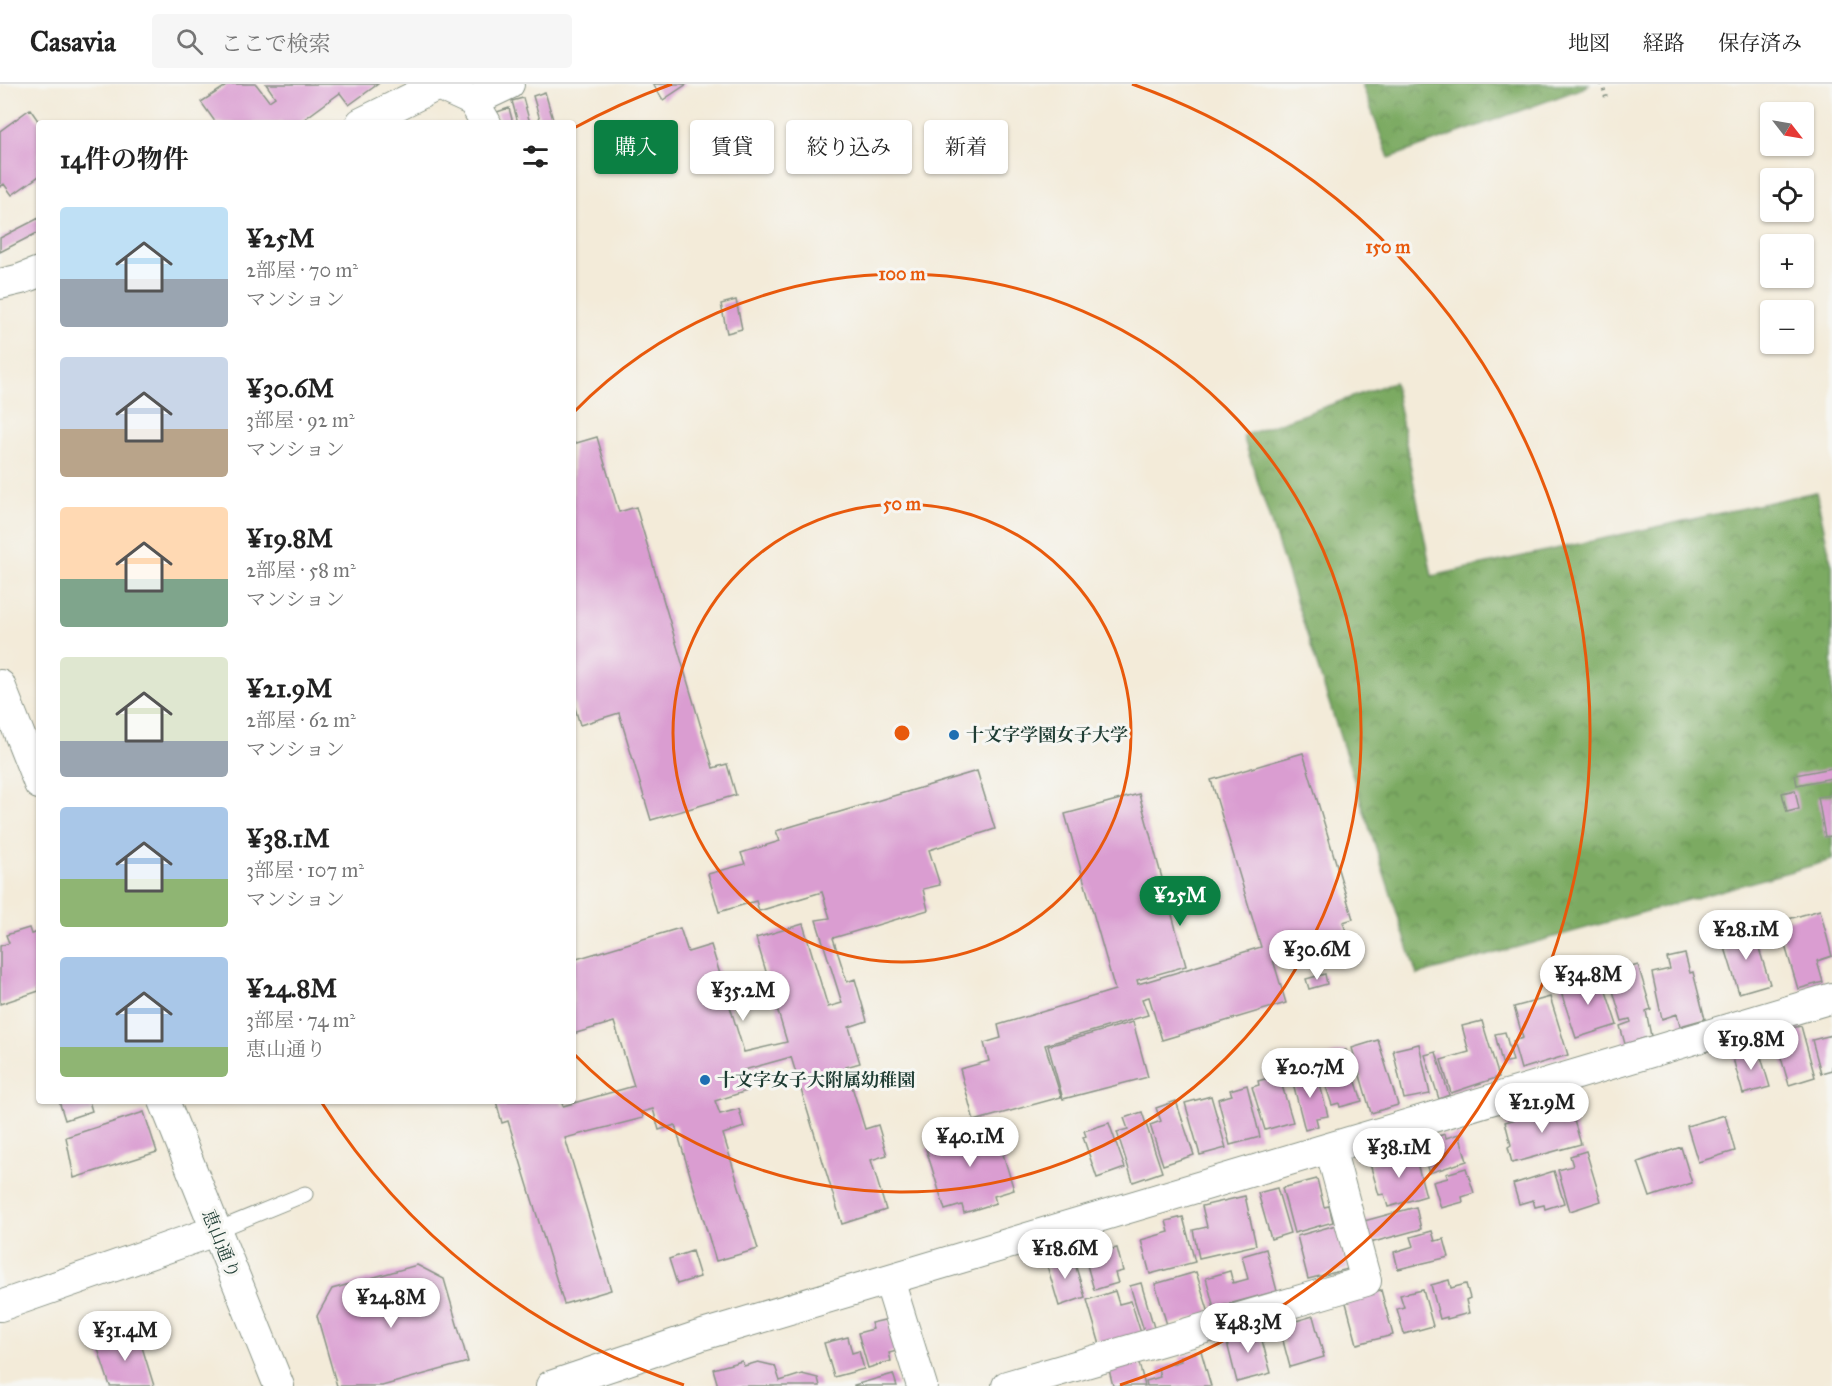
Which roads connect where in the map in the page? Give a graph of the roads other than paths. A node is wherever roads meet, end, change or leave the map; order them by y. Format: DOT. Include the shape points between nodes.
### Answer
graph roads {
  1 [pos="509,84"];
  2 [pos="479,112"];
  3 [pos="367,120"];
  4 [pos="36,273"];
  5 [pos="0,284"];
  6 [pos="0,685"];
  7 [pos="36,776"];
  8 [pos="1832,998"];
  9 [pos="165,1104"];
  10 [pos="1330,1148"];
  11 [pos="305,1194"];
  12 [pos="216,1231"];
  13 [pos="889,1280"];
  14 [pos="0,1306"];
  15 [pos="279,1386"];
  16 [pos="551,1386"];
  17 [pos="922,1386"];
  18 [pos="1007,1386"];
  1 -- 2 [label="street"];
  2 -- 3 [label="street" via="438,85"];
  4 -- 5 [label="street"];
  6 -- 7 [label="street"];
  8 -- 10 [label="street"];
  9 -- 12 [label="street, 恵山通り"];
  10 -- 13 [label="street"];
  10 -- 18 [label="street" via="1366,1281"];
  11 -- 12 [label="lane"];
  12 -- 14 [label="street"];
  12 -- 15 [label="street, 恵山通り"];
  13 -- 16 [label="street" via="699,1336"];
  13 -- 17 [label="street"];
}
